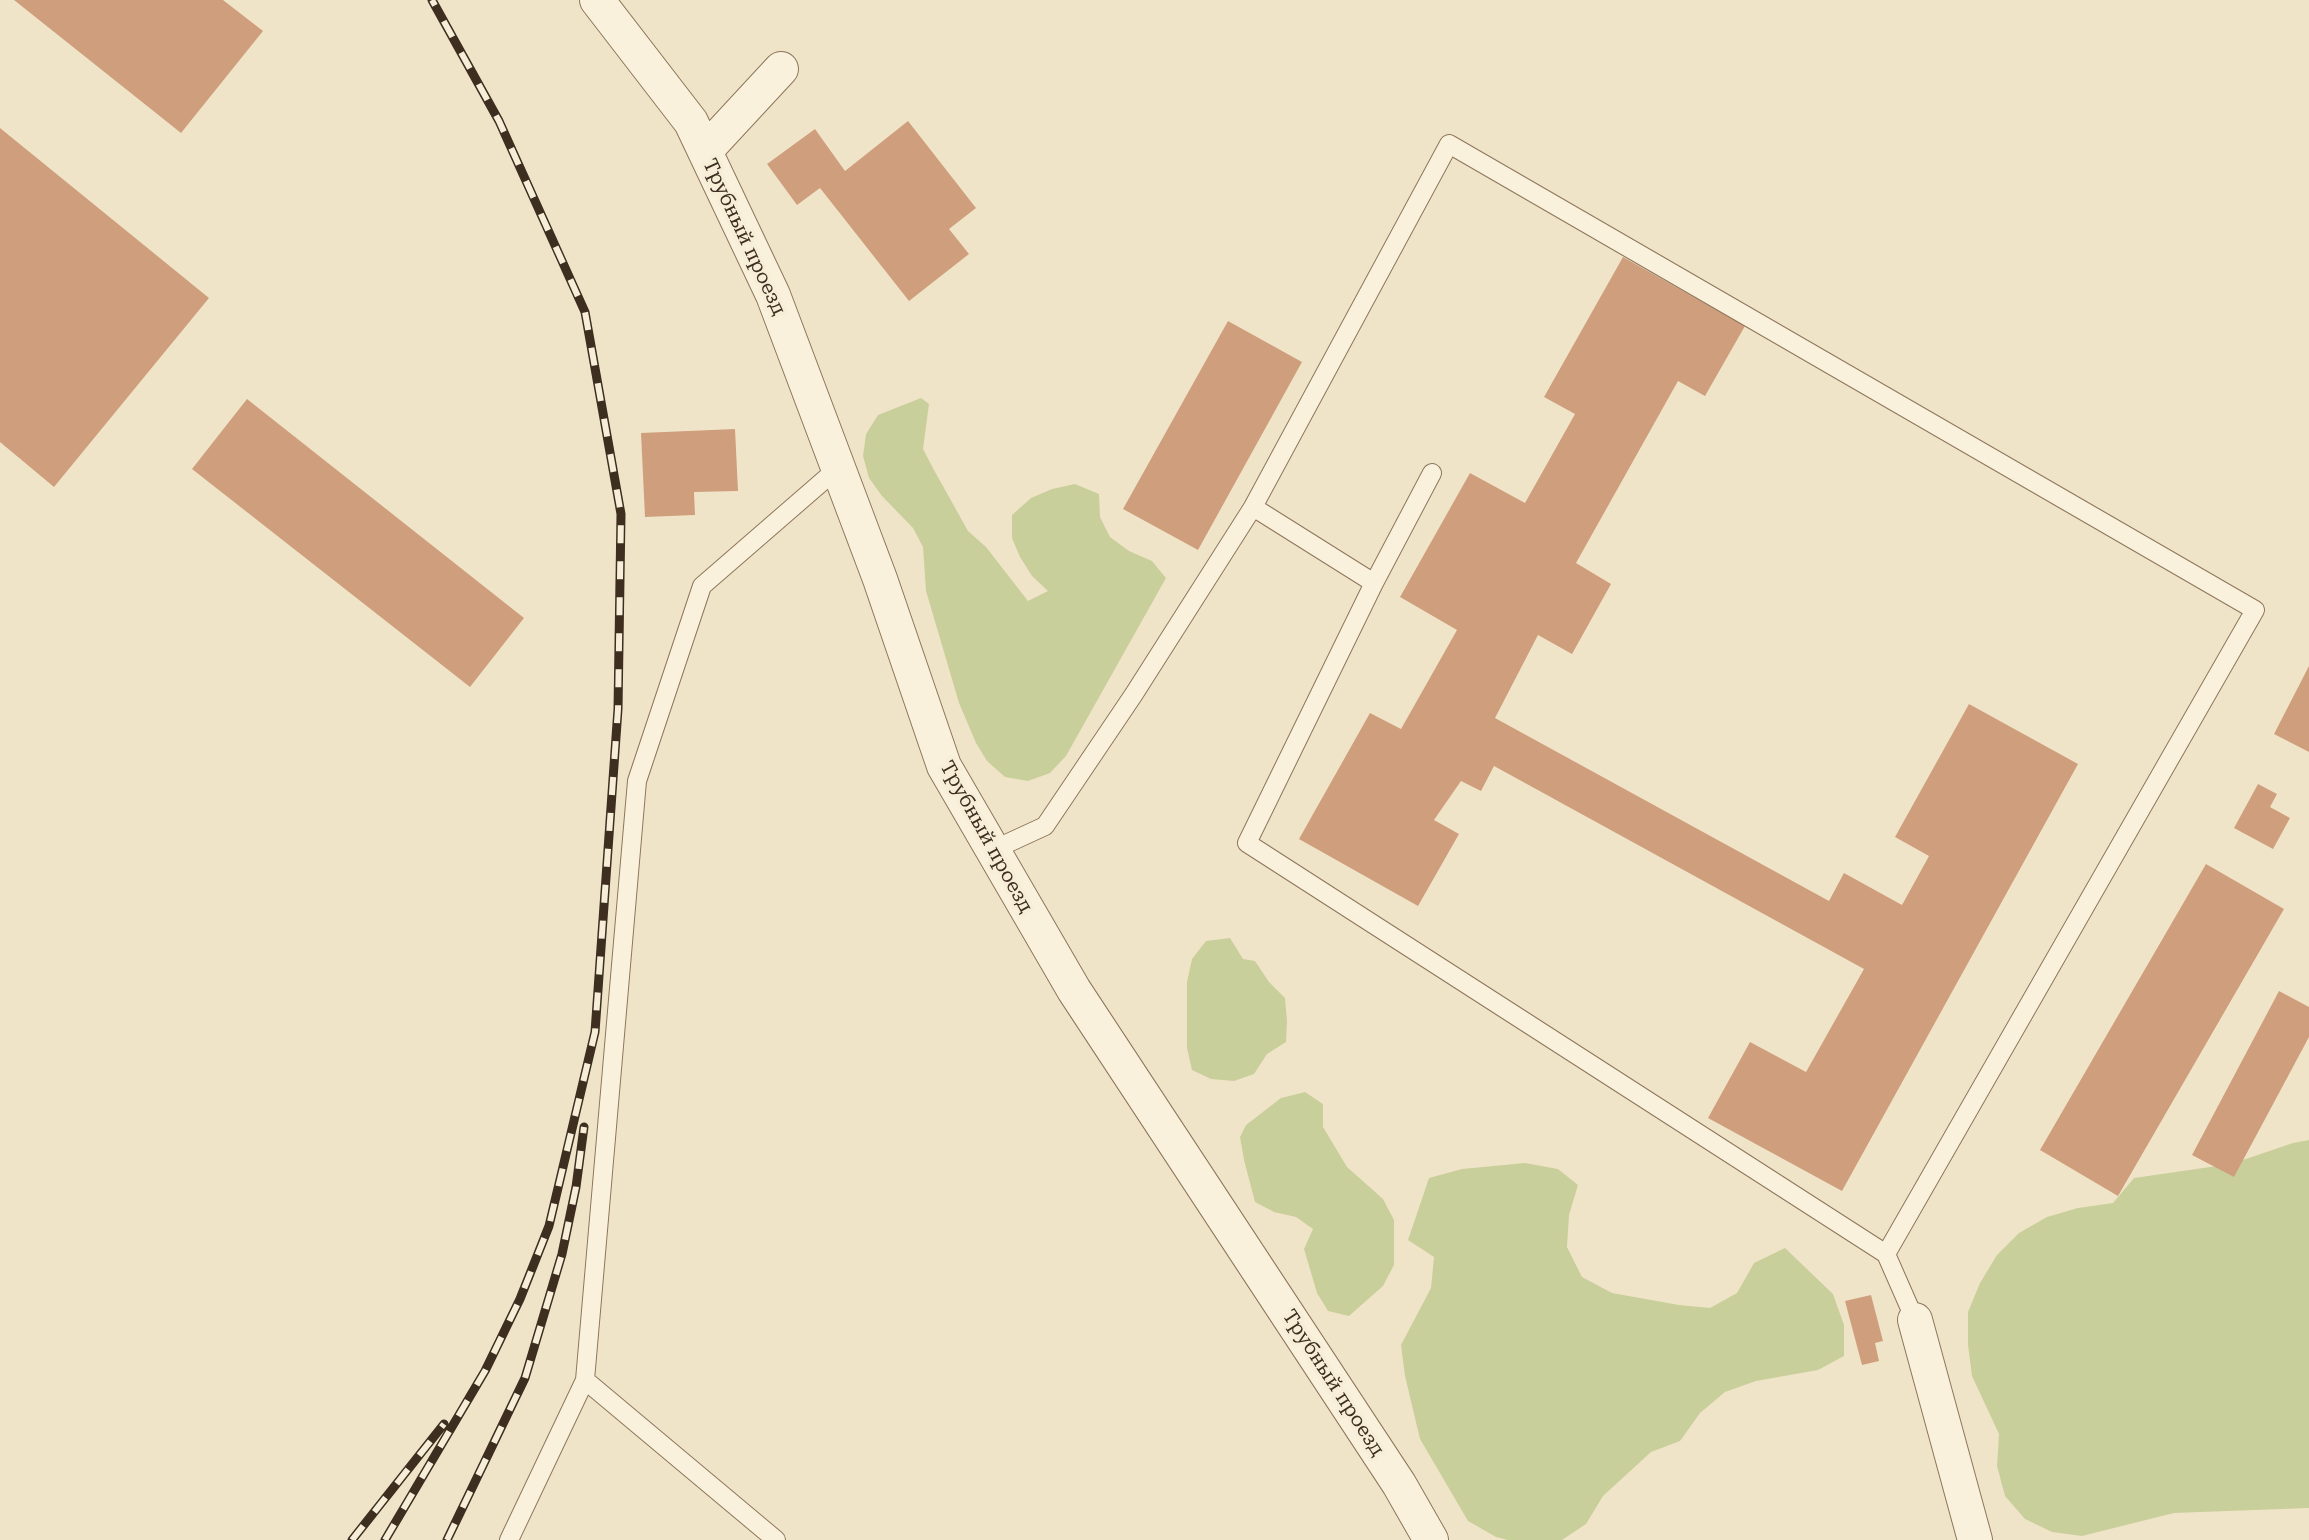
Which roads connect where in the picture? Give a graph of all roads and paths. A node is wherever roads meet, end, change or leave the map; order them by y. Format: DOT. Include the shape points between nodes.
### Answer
graph roads {
  1 [pos="597,0"];
  2 [pos="781,69"];
  3 [pos="705,151"];
  4 [pos="838,468"];
  5 [pos="1432,473"];
  6 [pos="1253,507"];
  7 [pos="1374,583"];
  8 [pos="993,850"];
  9 [pos="1886,1254"];
  10 [pos="1915,1320"];
  11 [pos="585,1380"];
  12 [pos="509,1540"];
  13 [pos="776,1540"];
  14 [pos="1431,1540"];
  15 [pos="1975,1540"];
  1 -- 3 [label="street, Трубный проезд" via="691,122"];
  2 -- 3 [label="street"];
  3 -- 4 [label="street, Трубный проезд" via="773,295"];
  4 -- 8 [label="street, Трубный проезд" via="944,766"];
  4 -- 11 [label="lane" via="702,586 637,781"];
  5 -- 7 [label="lane"];
  6 -- 7 [label="lane"];
  6 -- 8 [label="lane" via="1045,826"];
  6 -- 9 [label="lane" via="1449,144 2255,610"];
  7 -- 9 [label="lane" via="1247,843"];
  8 -- 14 [label="street, Трубный проезд" via="1074,990"];
  9 -- 10 [label="lane"];
  10 -- 15 [label="street"];
  11 -- 12 [label="lane"];
  11 -- 13 [label="lane"];
}
